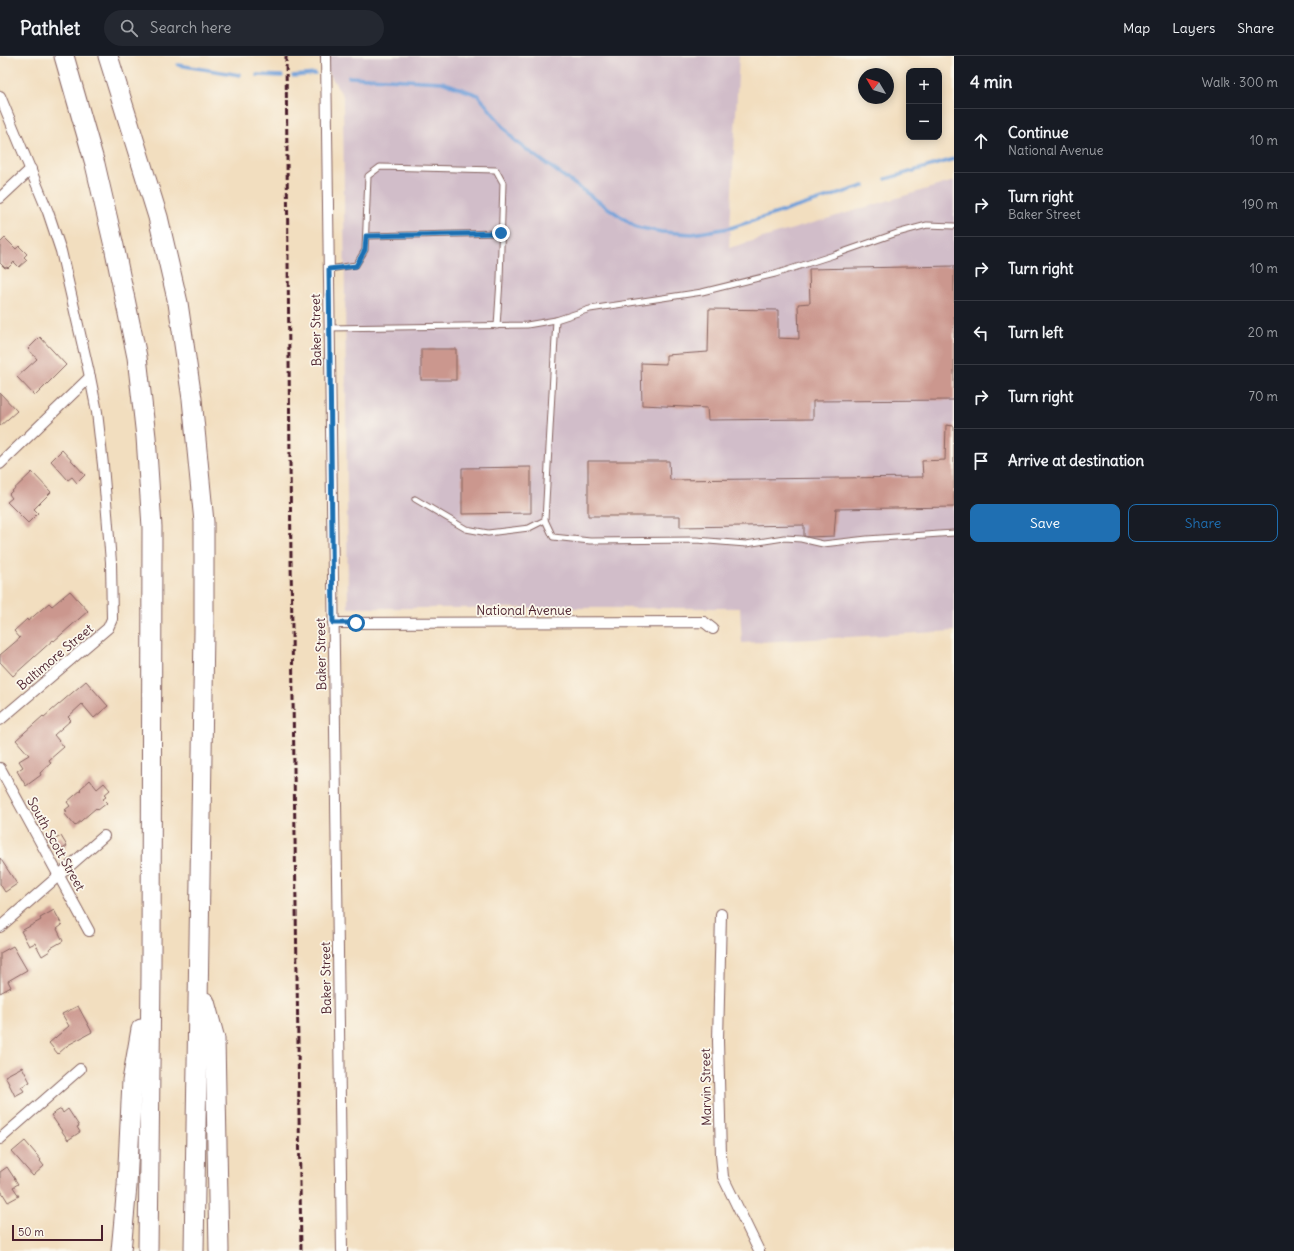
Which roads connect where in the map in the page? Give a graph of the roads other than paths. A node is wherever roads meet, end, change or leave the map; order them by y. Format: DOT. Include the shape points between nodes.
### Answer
graph roads {
  1 [pos="64,56"];
  2 [pos="108,56"];
  3 [pos="326,56"];
  4 [pos="0,96"];
  5 [pos="30,169"];
  6 [pos="0,198"];
  7 [pos="954,226"];
  8 [pos="501,233"];
  9 [pos="366,236"];
  10 [pos="329,269"];
  11 [pos="556,320"];
  12 [pos="497,326"];
  13 [pos="329,328"];
  14 [pos="90,377"];
  15 [pos="0,464"];
  16 [pos="415,499"];
  17 [pos="545,520"];
  18 [pos="954,533"];
  19 [pos="333,623"];
  20 [pos="713,629"];
  21 [pos="0,720"];
  22 [pos="0,768"];
  23 [pos="104,836"];
  24 [pos="58,877"];
  25 [pos="721,914"];
  26 [pos="0,927"];
  27 [pos="89,931"];
  28 [pos="151,975"];
  29 [pos="199,977"];
  30 [pos="80,1069"];
  31 [pos="0,1139"];
  32 [pos="121,1251"];
  33 [pos="148,1251"];
  34 [pos="194,1251"];
  35 [pos="219,1251"];
  36 [pos="342,1251"];
  37 [pos="759,1251"];
  1 -- 28 [label="highway" via="95,164 114,246 137,357 146,437 152,527"];
  2 -- 29 [label="highway" via="158,217 178,303 193,407 204,522"];
  3 -- 10 [label="street, Baker Street"];
  4 -- 5 [label="street"];
  5 -- 6 [label="street"];
  5 -- 14 [label="street" via="61,251"];
  7 -- 11 [label="lane" via="927,225 775,274 702,292 590,309"];
  8 -- 9 [label="lane"];
  8 -- 9 [label="lane" via="503,183 496,170 380,167 368,176"];
  8 -- 12 [label="lane"];
  9 -- 10 [label="lane" via="365,250 356,266"];
  10 -- 13 [label="street, Baker Street"];
  11 -- 12 [label="lane" via="527,325"];
  11 -- 17 [label="lane"];
  12 -- 13 [label="lane"];
  13 -- 19 [label="street, Baker Street"];
  14 -- 15 [label="street"];
  14 -- 21 [label="street, Baltimore Street" via="103,465 111,562 112,619 108,628"];
  16 -- 17 [label="lane" via="466,529 488,533 529,528"];
  17 -- 18 [label="lane" via="553,537 590,541 696,540 746,544 784,538 823,544"];
  19 -- 20 [label="street, National Avenue" via="704,622"];
  19 -- 36 [label="street, Baker Street"];
  22 -- 24 [label="street, South Scott Street"];
  23 -- 24 [label="street"];
  24 -- 26 [label="street"];
  24 -- 27 [label="street, South Scott Street"];
  25 -- 37 [label="street, Marvin Street" via="718,1041 723,1177"];
  28 -- 32 [label="highway" via="132,1081"];
  28 -- 33 [label="highway"];
  29 -- 34 [label="highway"];
  29 -- 35 [label="highway" via="215,1039"];
  30 -- 31 [label="street"];
}
